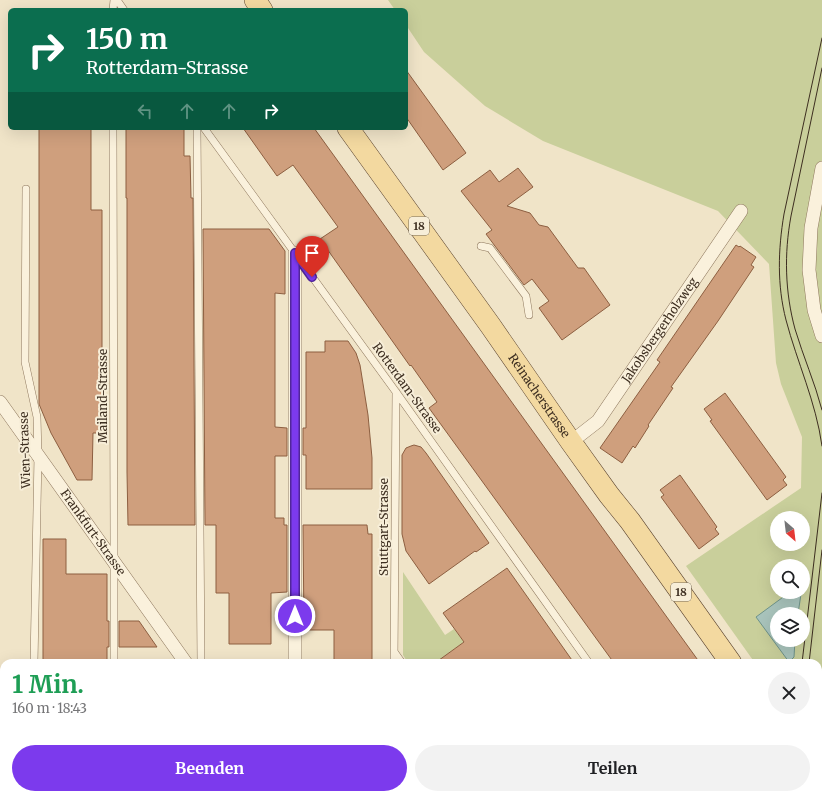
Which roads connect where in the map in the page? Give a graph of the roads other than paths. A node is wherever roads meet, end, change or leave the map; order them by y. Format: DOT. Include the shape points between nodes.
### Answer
graph roads {
  1 [pos="113,130"];
  2 [pos="197,130"];
  3 [pos="205,130"];
  4 [pos="349,130"];
  5 [pos="822,168"];
  6 [pos="26,189"];
  7 [pos="741,211"];
  8 [pos="482,246"];
  9 [pos="295,253"];
  10 [pos="529,316"];
  11 [pos="822,336"];
  12 [pos="396,392"];
  13 [pos="0,402"];
  14 [pos="571,442"];
  15 [pos="38,456"];
  16 [pos="114,562"];
  17 [pos="395,653"];
  18 [pos="34,659"];
  19 [pos="114,659"];
  20 [pos="183,659"];
  21 [pos="201,659"];
  22 [pos="295,659"];
  23 [pos="394,659"];
  24 [pos="399,659"];
  25 [pos="586,659"];
  26 [pos="728,659"];
  1 -- 16 [label="lane, Mailand-Strasse"];
  2 -- 21 [label="lane"];
  3 -- 9 [label="lane, Rotterdam-Strasse"];
  4 -- 14 [label="main road, Reinacherstrasse / 18"];
  5 -- 11 [label="street" via="811,228 809,270 814,310"];
  6 -- 15 [label="lane, Wien-Strasse" via="25,362 37,416"];
  7 -- 14 [label="street, Jakobsbergerholzweg" via="598,421"];
  8 -- 10 [label="lane" via="490,248 526,296"];
  9 -- 12 [label="lane, Rotterdam-Strasse"];
  9 -- 22 [label="street"];
  12 -- 17 [label="lane, Stuttgart-Strasse"];
  12 -- 25 [label="lane, Rotterdam-Strasse"];
  13 -- 15 [label="street, Frankfurt-Strasse"];
  14 -- 26 [label="main road, Reinacherstrasse / 18"];
  15 -- 16 [label="street, Frankfurt-Strasse"];
  15 -- 18 [label="lane, Wien-Strasse"];
  16 -- 19 [label="lane, Mailand-Strasse"];
  16 -- 20 [label="street, Frankfurt-Strasse"];
  17 -- 23 [label="lane, Stuttgart-Strasse"];
  17 -- 24 [label="lane"];
}
